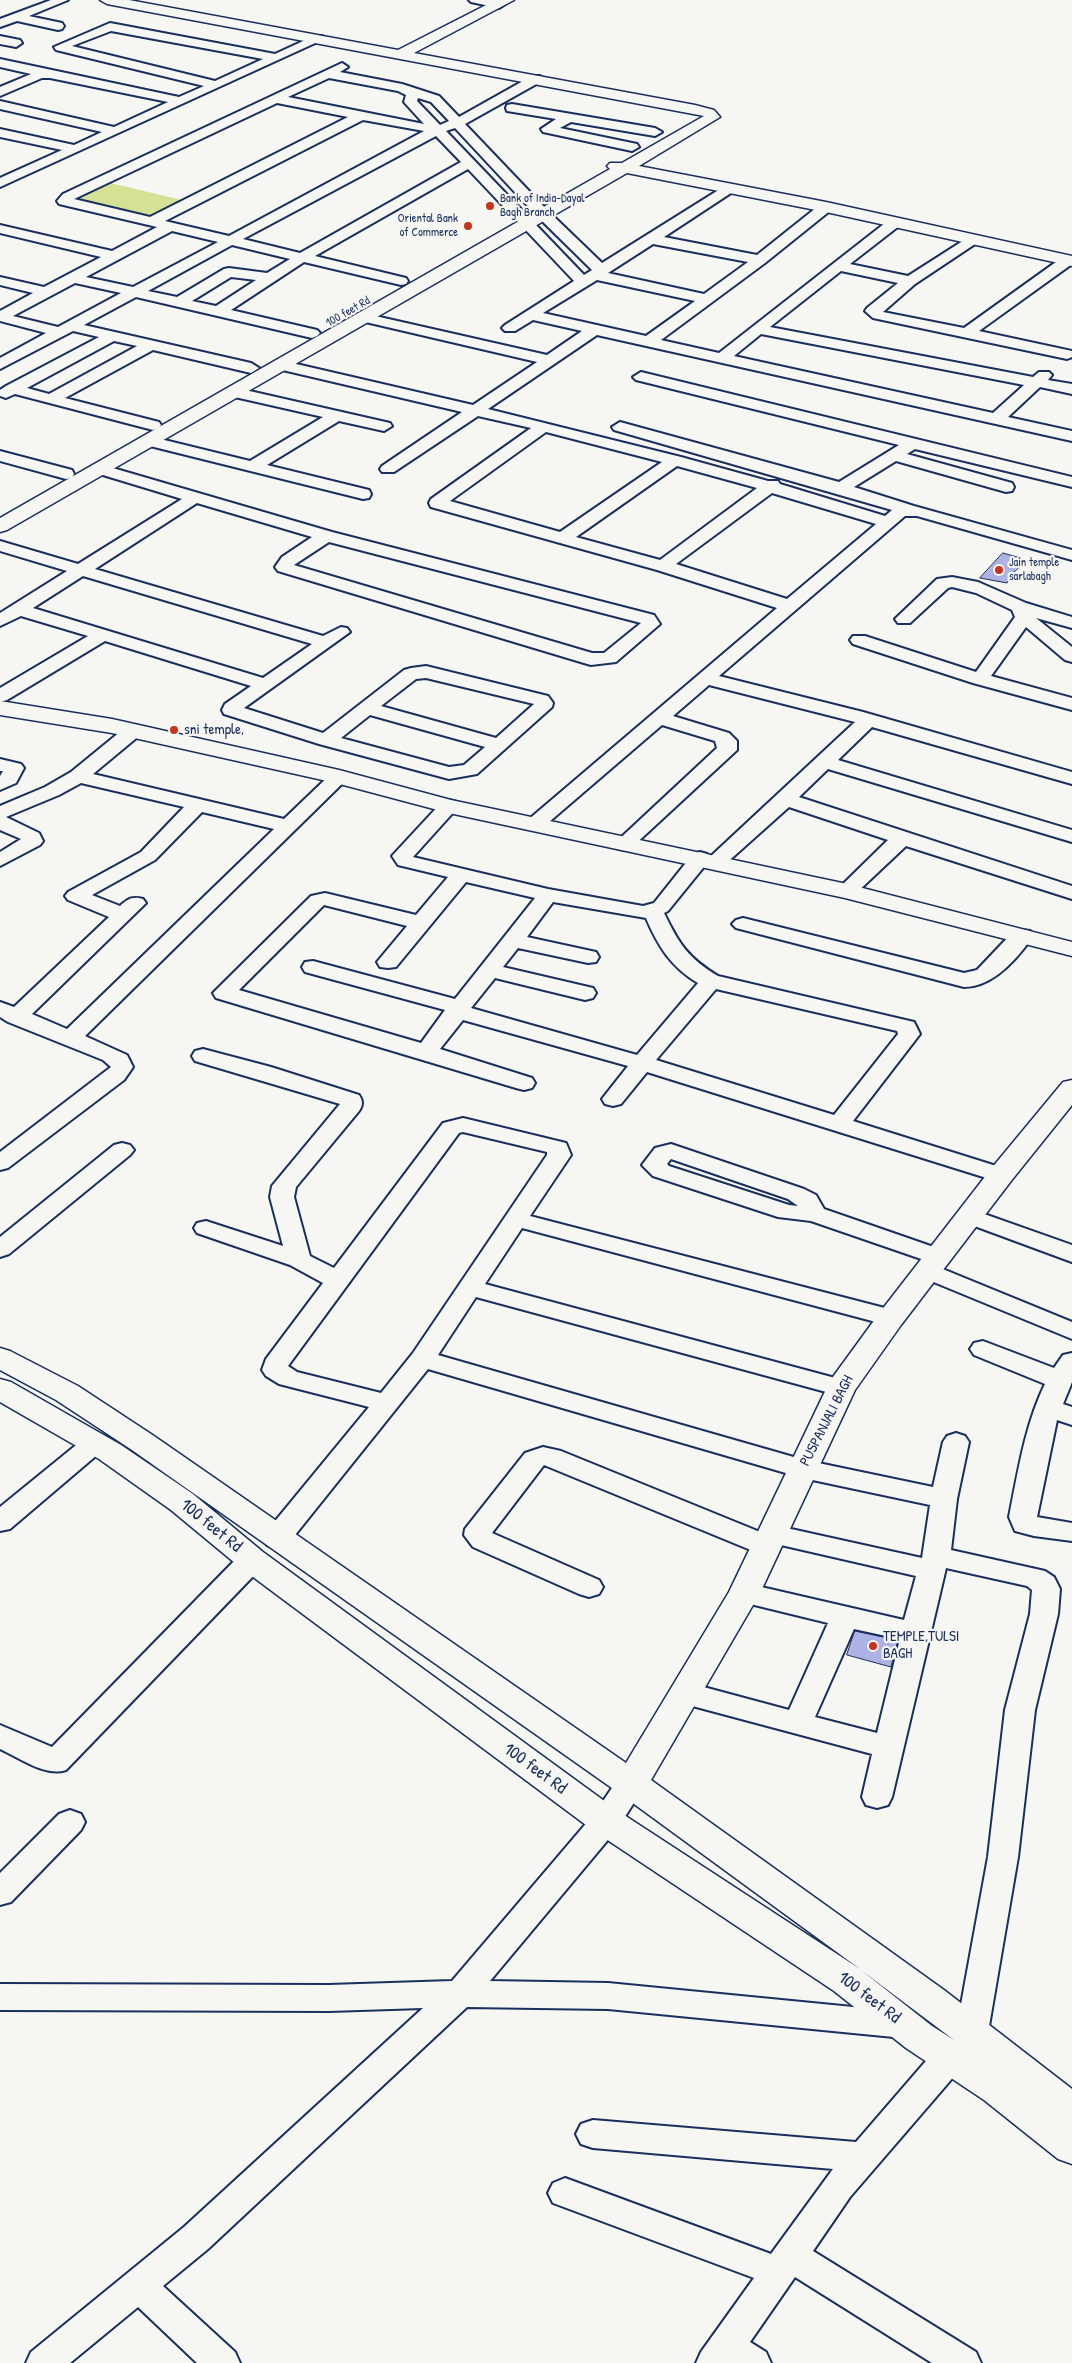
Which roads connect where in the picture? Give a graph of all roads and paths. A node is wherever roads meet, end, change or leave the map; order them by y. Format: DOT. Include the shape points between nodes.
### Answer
graph roads {
  1 [pos="62,0"];
  2 [pos="107,0"];
  3 [pos="475,0"];
  4 [pos="503,2"];
  5 [pos="16,17"];
  6 [pos="0,23"];
  7 [pos="58,26"];
  8 [pos="318,39"];
  9 [pos="0,40"];
  10 [pos="16,43"];
  11 [pos="402,53"];
  12 [pos="276,58"];
  13 [pos="0,63"];
  14 [pos="342,67"];
  15 [pos="45,74"];
  16 [pos="329,74"];
  17 [pos="536,79"];
  18 [pos="216,85"];
  19 [pos="1,91"];
  20 [pos="413,93"];
  21 [pos="276,99"];
  22 [pos="180,101"];
  23 [pos="0,105"];
  24 [pos="512,108"];
  25 [pos="695,109"];
  26 [pos="362,116"];
  27 [pos="570,116"];
  28 [pos="458,123"];
  29 [pos="437,130"];
  30 [pos="116,131"];
  31 [pos="655,132"];
  32 [pos="0,133"];
  33 [pos="632,147"];
  34 [pos="75,149"];
  35 [pos="469,163"];
  36 [pos="603,164"];
  37 [pos="623,167"];
  38 [pos="0,183"];
  39 [pos="730,189"];
  40 [pos="826,207"];
  41 [pos="539,209"];
  42 [pos="523,218"];
  43 [pos="150,223"];
  44 [pos="894,223"];
  45 [pos="168,227"];
  46 [pos="0,229"];
  47 [pos="652,239"];
  48 [pos="228,240"];
  49 [pos="974,240"];
  50 [pos="115,256"];
  51 [pos="301,258"];
  52 [pos="760,260"];
  53 [pos="1070,260"];
  54 [pos="841,267"];
  55 [pos="598,273"];
  56 [pos="74,278"];
  57 [pos="269,278"];
  58 [pos="0,281"];
  59 [pos="401,281"];
  60 [pos="910,281"];
  61 [pos="583,283"];
  62 [pos="45,292"];
  63 [pos="131,292"];
  64 [pos="706,300"];
  65 [pos="178,303"];
  66 [pos="219,311"];
  67 [pos="530,315"];
  68 [pos="0,317"];
  69 [pos="362,317"];
  70 [pos="510,328"];
  71 [pos="65,329"];
  72 [pos="758,329"];
  73 [pos="594,330"];
  74 [pos="312,333"];
  75 [pos="967,333"];
  76 [pos="112,336"];
  77 [pos="648,342"];
  78 [pos="151,345"];
  79 [pos="1070,351"];
  80 [pos="720,359"];
  81 [pos="550,360"];
  82 [pos="0,364"];
  83 [pos="279,365"];
  84 [pos="251,368"];
  85 [pos="641,377"];
  86 [pos="1037,382"];
  87 [pos="1072,389"];
  88 [pos="232,392"];
  89 [pos="6,393"];
  90 [pos="51,399"];
  91 [pos="475,411"];
  92 [pos="336,416"];
  93 [pos="996,419"];
  94 [pos="384,426"];
  95 [pos="620,427"];
  96 [pos="542,428"];
  97 [pos="150,433"];
  98 [pos="1072,436"];
  99 [pos="911,444"];
  100 [pos="893,455"];
  101 [pos="0,456"];
  102 [pos="675,460"];
  103 [pos="254,466"];
  104 [pos="99,469"];
  105 [pos="388,469"];
  106 [pos="66,474"];
  107 [pos="1072,482"];
  108 [pos="772,485"];
  109 [pos="1006,487"];
  110 [pos="841,488"];
  111 [pos="363,494"];
  112 [pos="196,497"];
  113 [pos="908,509"];
  114 [pos="0,522"];
  115 [pos="888,522"];
  116 [pos="326,536"];
  117 [pos="563,538"];
  118 [pos="0,546"];
  119 [pos="1072,554"];
  120 [pos="663,566"];
  121 [pos="81,570"];
  122 [pos="790,606"];
  123 [pos="18,609"];
  124 [pos="1022,612"];
  125 [pos="904,619"];
  126 [pos="0,621"];
  127 [pos="1072,623"];
  128 [pos="341,632"];
  129 [pos="103,635"];
  130 [pos="859,640"];
  131 [pos="324,642"];
  132 [pos="1072,656"];
  133 [pos="705,678"];
  134 [pos="980,679"];
  135 [pos="265,684"];
  136 [pos="0,696"];
  137 [pos="1072,704"];
  138 [pos="0,708"];
  139 [pos="366,708"];
  140 [pos="659,718"];
  141 [pos="868,720"];
  142 [pos="134,731"];
  143 [pos="326,740"];
  144 [pos="499,745"];
  145 [pos="825,762"];
  146 [pos="0,765"];
  147 [pos="78,776"];
  148 [pos="339,777"];
  149 [pos="1072,778"];
  150 [pos="0,784"];
  151 [pos="786,799"];
  152 [pos="198,804"];
  153 [pos="449,806"];
  154 [pos="0,813"];
  155 [pos="0,822"];
  156 [pos="535,824"];
  157 [pos="287,826"];
  158 [pos="1072,836"];
  159 [pos="902,838"];
  160 [pos="624,844"];
  161 [pos="0,860"];
  162 [pos="708,860"];
  163 [pos="461,875"];
  164 [pos="847,891"];
  165 [pos="1072,892"];
  166 [pos="548,895"];
  167 [pos="653,911"];
  168 [pos="421,923"];
  169 [pos="743,924"];
  170 [pos="1022,936"];
  171 [pos="513,940"];
  172 [pos="1072,949"];
  173 [pos="588,957"];
  174 [pos="388,962"];
  175 [pos="313,967"];
  176 [pos="490,970"];
  177 [pos="711,981"];
  178 [pos="585,994"];
  179 [pos="457,1009"];
  180 [pos="8,1013"];
  181 [pos="70,1039"];
  182 [pos="426,1052"];
  183 [pos="203,1056"];
  184 [pos="642,1062"];
  185 [pos="524,1083"];
  186 [pos="1072,1088"];
  187 [pos="613,1099"];
  188 [pos="840,1123"];
  189 [pos="122,1150"];
  190 [pos="0,1163"];
  191 [pos="1001,1174"];
  192 [pos="814,1214"];
  193 [pos="970,1216"];
  194 [pos="518,1220"];
  195 [pos="206,1228"];
  196 [pos="0,1249"];
  197 [pos="1072,1254"];
  198 [pos="299,1260"];
  199 [pos="934,1264"];
  200 [pos="339,1281"];
  201 [pos="470,1288"];
  202 [pos="891,1318"];
  203 [pos="1072,1331"];
  204 [pos="983,1349"];
  205 [pos="0,1358"];
  206 [pos="422,1359"];
  207 [pos="1066,1370"];
  208 [pos="841,1388"];
  209 [pos="0,1389"];
  210 [pos="387,1403"];
  211 [pos="1060,1412"];
  212 [pos="107,1440"];
  213 [pos="956,1442"];
  214 [pos="802,1469"];
  215 [pos="944,1499"];
  216 [pos="0,1522"];
  217 [pos="1072,1532"];
  218 [pos="277,1538"];
  219 [pos="771,1540"];
  220 [pos="252,1560"];
  221 [pos="934,1563"];
  222 [pos="589,1587"];
  223 [pos="744,1593"];
  224 [pos="845,1616"];
  225 [pos="916,1633"];
  226 [pos="685,1693"];
  227 [pos="798,1723"];
  228 [pos="0,1736"];
  229 [pos="890,1747"];
  230 [pos="631,1784"];
  231 [pos="877,1797"];
  232 [pos="606,1821"];
  233 [pos="70,1822"];
  234 [pos="0,1893"];
  235 [pos="460,1994"];
  236 [pos="0,1997"];
  237 [pos="904,2025"];
  238 [pos="972,2032"];
  239 [pos="950,2057"];
  240 [pos="1072,2111"];
  241 [pos="593,2134"];
  242 [pos="1072,2147"];
  243 [pos="864,2157"];
  244 [pos="565,2193"];
  245 [pos="784,2264"];
  246 [pos="138,2285"];
  247 [pos="731,2357"];
  248 [pos="44,2363"];
  249 [pos="222,2363"];
  250 [pos="963,2363"];
  1 -- 5 [label="street"];
  2 -- 8 [label="main road"];
  3 -- 4 [label="street"];
  4 -- 11 [label="main road"];
  5 -- 6 [label="street"];
  5 -- 7 [label="street"];
  8 -- 11 [label="main road"];
  8 -- 12 [label="street"];
  9 -- 10 [label="street"];
  11 -- 17 [label="main road"];
  12 -- 18 [label="street"];
  12 -- 18 [label="street" via="110,26 60,47"];
  13 -- 15 [label="street"];
  14 -- 16 [label="street"];
  15 -- 19 [label="street"];
  15 -- 22 [label="street"];
  16 -- 20 [label="street"];
  16 -- 21 [label="street"];
  17 -- 25 [label="main road"];
  17 -- 28 [label="street"];
  18 -- 22 [label="street"];
  20 -- 28 [label="street" via="435,99"];
  20 -- 29 [label="street" via="410,102"];
  21 -- 26 [label="street"];
  21 -- 43 [label="street" via="64,201"];
  22 -- 30 [label="street"];
  23 -- 30 [label="street"];
  24 -- 27 [label="street"];
  25 -- 31 [label="main road"];
  25 -- 37 [label="main road" via="713,117"];
  26 -- 29 [label="street"];
  26 -- 43 [label="street"];
  27 -- 31 [label="street"];
  27 -- 33 [label="street" via="548,129"];
  28 -- 29 [label="street"];
  28 -- 41 [label="street"];
  29 -- 35 [label="street"];
  29 -- 48 [label="street"];
  30 -- 34 [label="street"];
  31 -- 33 [label="main road"];
  32 -- 34 [label="street"];
  33 -- 36 [label="main road"];
  34 -- 38 [label="street"];
  35 -- 42 [label="street"];
  35 -- 51 [label="street"];
  36 -- 37 [label="main road"];
  36 -- 41 [label="main road"];
  37 -- 39 [label="main road"];
  37 -- 41 [label="main road"];
  39 -- 40 [label="main road"];
  39 -- 47 [label="street"];
  40 -- 44 [label="main road"];
  40 -- 52 [label="street"];
  41 -- 42 [label="main road"];
  41 -- 55 [label="street"];
  42 -- 59 [label="main road, 100 feet Rd"];
  42 -- 61 [label="street"];
  42 -- 69 [label="main road"];
  43 -- 45 [label="street"];
  44 -- 49 [label="main road"];
  44 -- 54 [label="street"];
  45 -- 48 [label="street"];
  45 -- 50 [label="street"];
  46 -- 50 [label="street"];
  47 -- 52 [label="street"];
  47 -- 55 [label="street"];
  48 -- 51 [label="street"];
  48 -- 63 [label="street"];
  49 -- 53 [label="main road"];
  49 -- 60 [label="street"];
  50 -- 56 [label="street"];
  51 -- 57 [label="street"];
  51 -- 59 [label="street"];
  52 -- 64 [label="street"];
  53 -- 75 [label="street"];
  54 -- 60 [label="street"];
  54 -- 72 [label="street"];
  55 -- 61 [label="street"];
  55 -- 64 [label="street"];
  56 -- 62 [label="street"];
  56 -- 63 [label="street"];
  57 -- 65 [label="street" via="229,272"];
  57 -- 66 [label="street"];
  58 -- 62 [label="street"];
  59 -- 74 [label="main road, 100 feet Rd"];
  60 -- 75 [label="street" via="872,311"];
  61 -- 67 [label="street"];
  62 -- 68 [label="street"];
  63 -- 65 [label="street"];
  63 -- 71 [label="street"];
  64 -- 77 [label="street"];
  65 -- 66 [label="street"];
  66 -- 74 [label="street"];
  67 -- 70 [label="street"];
  67 -- 73 [label="street"];
  68 -- 71 [label="street"];
  69 -- 81 [label="street"];
  69 -- 83 [label="main road"];
  71 -- 76 [label="street"];
  71 -- 82 [label="street"];
  72 -- 80 [label="street"];
  72 -- 86 [label="street"];
  73 -- 77 [label="street"];
  73 -- 81 [label="street"];
  74 -- 84 [label="main road, 100 feet Rd"];
  75 -- 79 [label="street"];
  76 -- 78 [label="street"];
  76 -- 89 [label="street"];
  77 -- 80 [label="street"];
  78 -- 84 [label="street"];
  78 -- 90 [label="street"];
  79 -- 86 [label="street"];
  80 -- 93 [label="street"];
  81 -- 91 [label="street"];
  83 -- 88 [label="main road"];
  83 -- 91 [label="street"];
  84 -- 97 [label="main road, 100 feet Rd"];
  85 -- 99 [label="street"];
  86 -- 87 [label="street"];
  86 -- 93 [label="street"];
  88 -- 92 [label="street"];
  88 -- 97 [label="main road"];
  89 -- 90 [label="street"];
  90 -- 97 [label="street"];
  91 -- 96 [label="street"];
  91 -- 105 [label="street"];
  92 -- 94 [label="street"];
  92 -- 103 [label="street"];
  93 -- 98 [label="street"];
  95 -- 110 [label="street"];
  96 -- 102 [label="street"];
  96 -- 117 [label="street" via="437,503"];
  97 -- 103 [label="street"];
  97 -- 104 [label="main road"];
  97 -- 106 [label="main road, 100 feet Rd"];
  99 -- 100 [label="street"];
  99 -- 107 [label="street"];
  100 -- 109 [label="street"];
  100 -- 110 [label="street"];
  101 -- 106 [label="street"];
  102 -- 108 [label="street"];
  102 -- 117 [label="street"];
  103 -- 111 [label="street"];
  104 -- 112 [label="street"];
  104 -- 114 [label="main road"];
  106 -- 114 [label="main road, 100 feet Rd"];
  108 -- 115 [label="street"];
  108 -- 120 [label="street"];
  110 -- 113 [label="street"];
  112 -- 116 [label="street"];
  112 -- 121 [label="street"];
  113 -- 115 [label="street" via="900,511"];
  113 -- 119 [label="street"];
  115 -- 122 [label="street"];
  116 -- 116 [label="street" via="643,618 651,624 609,658 591,659 284,567"];
  117 -- 120 [label="street"];
  118 -- 121 [label="street"];
  120 -- 122 [label="street"];
  121 -- 123 [label="street"];
  121 -- 131 [label="street"];
  122 -- 133 [label="street"];
  123 -- 126 [label="street"];
  123 -- 129 [label="street"];
  124 -- 125 [label="street" via="989,592 948,581"];
  124 -- 127 [label="street"];
  124 -- 132 [label="street"];
  124 -- 134 [label="street"];
  128 -- 131 [label="street"];
  129 -- 135 [label="street"];
  129 -- 136 [label="street"];
  130 -- 134 [label="street"];
  131 -- 135 [label="street"];
  133 -- 140 [label="street"];
  133 -- 141 [label="street"];
  134 -- 137 [label="street"];
  135 -- 143 [label="street" via="231,710"];
  138 -- 142 [label="main road"];
  139 -- 143 [label="street"];
  139 -- 144 [label="street"];
  139 -- 144 [label="street" via="417,672 541,700 543,707"];
  140 -- 156 [label="street"];
  140 -- 160 [label="street" via="722,738 726,741 727,750"];
  141 -- 145 [label="street"];
  141 -- 149 [label="street"];
  142 -- 147 [label="street"];
  142 -- 148 [label="main road"];
  143 -- 144 [label="street" via="449,772 470,770"];
  145 -- 151 [label="street"];
  145 -- 158 [label="street"];
  146 -- 150 [label="street" via="14,768 10,778"];
  147 -- 152 [label="street"];
  147 -- 154 [label="street"];
  148 -- 153 [label="main road"];
  148 -- 157 [label="street"];
  151 -- 159 [label="street"];
  151 -- 162 [label="street"];
  152 -- 157 [label="street"];
  152 -- 180 [label="street" via="148,856 75,896 130,909"];
  153 -- 156 [label="main road"];
  153 -- 163 [label="street" via="402,856 412,864"];
  155 -- 161 [label="street" via="32,837 33,841"];
  156 -- 160 [label="main road"];
  157 -- 181 [label="street"];
  159 -- 164 [label="street"];
  159 -- 165 [label="street"];
  160 -- 162 [label="main road"];
  162 -- 164 [label="main road"];
  162 -- 167 [label="street"];
  163 -- 166 [label="street"];
  163 -- 168 [label="street"];
  164 -- 170 [label="main road"];
  166 -- 167 [label="street"];
  166 -- 171 [label="street"];
  167 -- 177 [label="street" via="670,950 678,960"];
  168 -- 174 [label="street"];
  168 -- 182 [label="street" via="325,899 318,900 224,993"];
  169 -- 170 [label="street" via="964,980 975,980 985,975"];
  170 -- 172 [label="main road"];
  171 -- 173 [label="street"];
  171 -- 176 [label="street"];
  175 -- 179 [label="street"];
  176 -- 178 [label="street"];
  176 -- 179 [label="street"];
  177 -- 184 [label="street"];
  177 -- 188 [label="street" via="909,1030"];
  179 -- 182 [label="street"];
  179 -- 184 [label="street"];
  180 -- 181 [label="street"];
  181 -- 190 [label="street" via="111,1055 122,1066 116,1075"];
  182 -- 185 [label="street"];
  183 -- 198 [label="street" via="351,1100 351,1106 284,1186 282,1197"];
  184 -- 187 [label="street"];
  184 -- 188 [label="street"];
  186 -- 191 [label="main road, PUSPANJALI BAGH"];
  188 -- 191 [label="street"];
  189 -- 196 [label="street"];
  191 -- 193 [label="main road, PUSPANJALI BAGH"];
  192 -- 192 [label="street" via="787,1212 750,1202 661,1171 654,1165 663,1153 670,1151 796,1194 808,1200"];
  192 -- 199 [label="street"];
  193 -- 197 [label="street"];
  193 -- 199 [label="main road, PUSPANJALI BAGH"];
  194 -- 200 [label="street" via="559,1155 558,1148 457,1125 450,1128"];
  194 -- 201 [label="street"];
  194 -- 202 [label="street"];
  195 -- 198 [label="street"];
  198 -- 200 [label="street"];
  199 -- 202 [label="main road, PUSPANJALI BAGH"];
  199 -- 203 [label="street"];
  200 -- 210 [label="street" via="275,1370 288,1378"];
  201 -- 206 [label="street"];
  201 -- 208 [label="street"];
  202 -- 208 [label="main road, PUSPANJALI BAGH"];
  204 -- 207 [label="street"];
  205 -- 212 [label="main road" via="67,1393"];
  206 -- 210 [label="street"];
  206 -- 214 [label="street"];
  207 -- 211 [label="street"];
  208 -- 214 [label="main road, PUSPANJALI BAGH"];
  209 -- 212 [label="main road, 100 feet Rd"];
  210 -- 218 [label="street"];
  211 -- 217 [label="street" via="1034,1464 1023,1521 1034,1528"];
  212 -- 216 [label="street"];
  212 -- 218 [label="main road"];
  212 -- 220 [label="main road, 100 feet Rd"];
  213 -- 215 [label="street"];
  214 -- 215 [label="street"];
  214 -- 219 [label="main road, PUSPANJALI BAGH"];
  215 -- 221 [label="street"];
  218 -- 230 [label="main road"];
  219 -- 221 [label="street"];
  219 -- 222 [label="street" via="552,1457 534,1459 479,1529 478,1535"];
  219 -- 223 [label="main road, PUSPANJALI BAGH"];
  220 -- 228 [label="street" via="56,1762"];
  220 -- 232 [label="main road, 100 feet Rd"];
  221 -- 225 [label="street"];
  221 -- 238 [label="street" via="1035,1578 1046,1589 1044,1614 1020,1710 1003,1857"];
  223 -- 224 [label="street"];
  223 -- 226 [label="main road, PUSPANJALI BAGH"];
  224 -- 225 [label="street"];
  224 -- 227 [label="street"];
  225 -- 229 [label="street"];
  226 -- 227 [label="street"];
  226 -- 230 [label="main road, PUSPANJALI BAGH"];
  227 -- 229 [label="street"];
  229 -- 231 [label="street"];
  230 -- 232 [label="street"];
  230 -- 238 [label="main road"];
  232 -- 235 [label="street"];
  232 -- 237 [label="main road, 100 feet Rd" via="847,1980"];
  233 -- 234 [label="street"];
  235 -- 236 [label="street" via="329,1998"];
  235 -- 237 [label="street" via="608,1996"];
  235 -- 246 [label="street" via="196,2238"];
  237 -- 239 [label="main road, 100 feet Rd"];
  238 -- 240 [label="main road"];
  239 -- 242 [label="main road, 100 feet Rd" via="998,2089"];
  239 -- 243 [label="street"];
  241 -- 243 [label="street"];
  243 -- 245 [label="street" via="838,2187"];
  244 -- 245 [label="street"];
  245 -- 247 [label="street"];
  245 -- 250 [label="street"];
  246 -- 248 [label="street"];
  246 -- 249 [label="street"];
}
